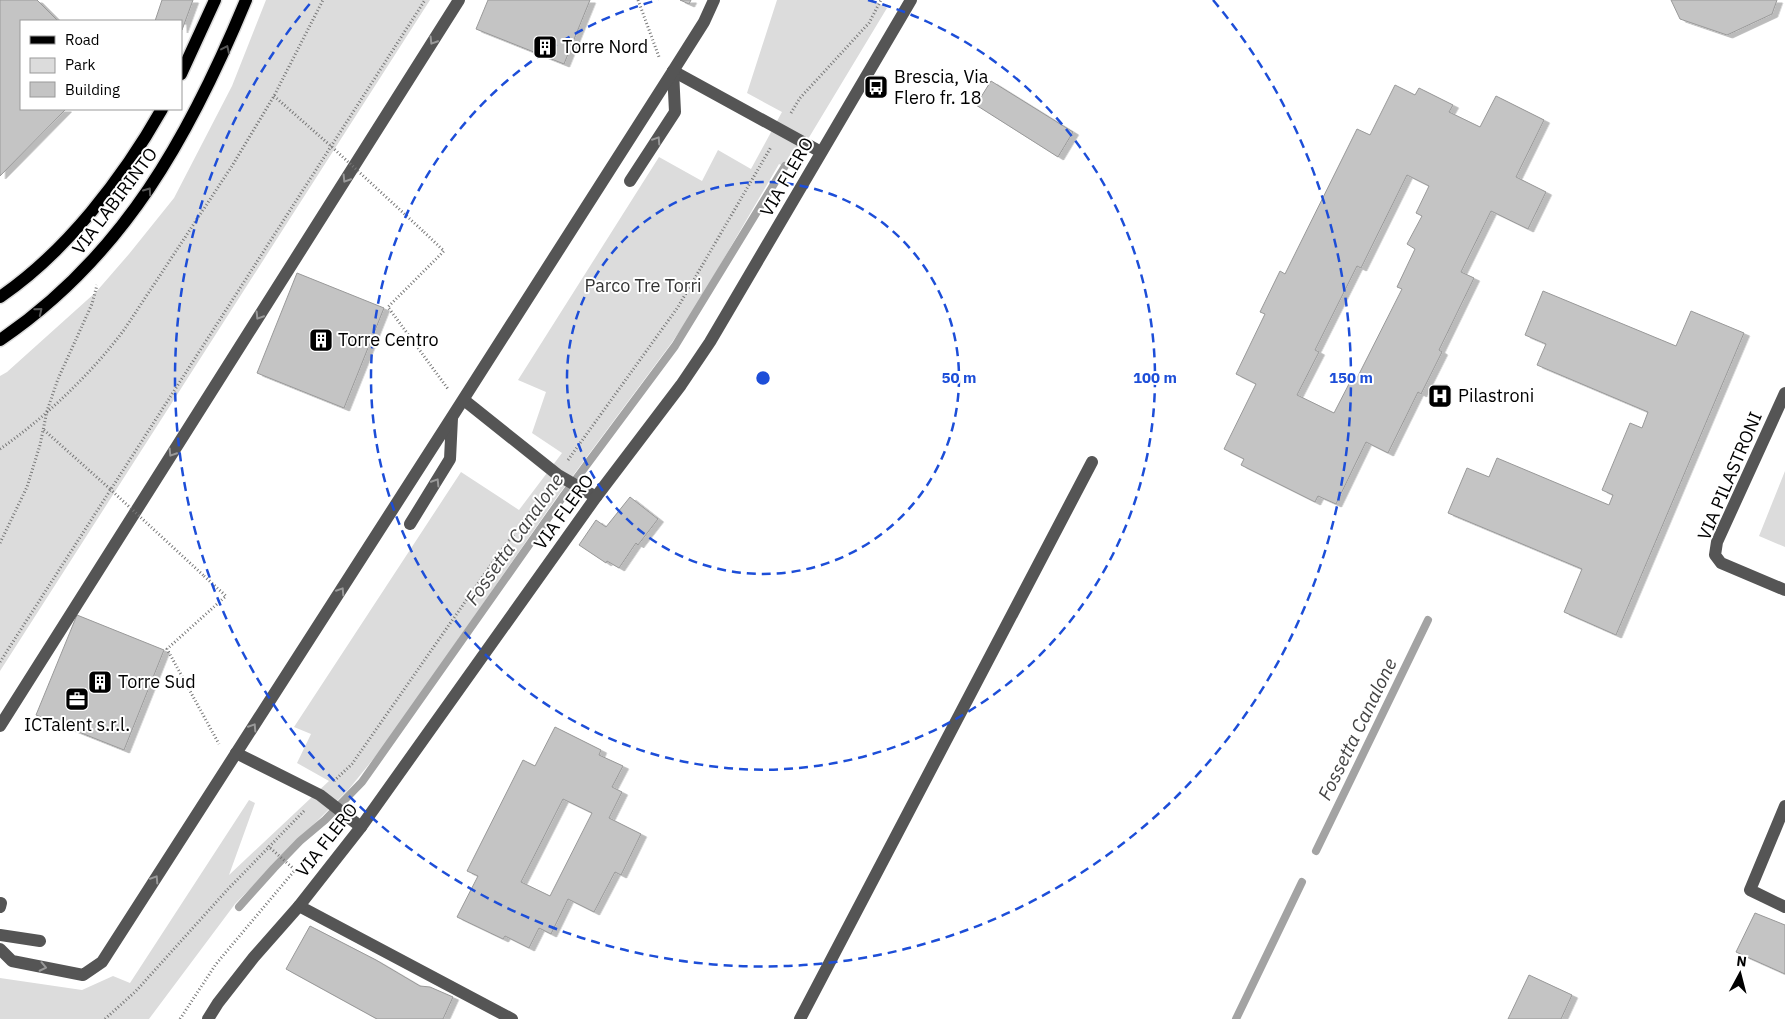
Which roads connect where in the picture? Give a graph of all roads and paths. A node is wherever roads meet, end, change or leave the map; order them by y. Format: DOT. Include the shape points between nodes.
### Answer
graph roads {
  1 [pos="215,0"];
  2 [pos="246,0"];
  3 [pos="323,0"];
  4 [pos="425,0"];
  5 [pos="459,0"];
  6 [pos="638,0"];
  7 [pos="714,0"];
  8 [pos="881,0"];
  9 [pos="911,0"];
  10 [pos="673,70"];
  11 [pos="182,72"];
  12 [pos="274,96"];
  13 [pos="161,110"];
  14 [pos="791,113"];
  15 [pos="332,147"];
  16 [pos="816,149"];
  17 [pos="755,175"];
  18 [pos="630,181"];
  19 [pos="93,260"];
  20 [pos="0,297"];
  21 [pos="0,340"];
  22 [pos="1785,393"];
  23 [pos="464,400"];
  24 [pos="48,411"];
  25 [pos="452,417"];
  26 [pos="44,430"];
  27 [pos="0,449"];
  28 [pos="1092,462"];
  29 [pos="558,475"];
  30 [pos="110,489"];
  31 [pos="596,496"];
  32 [pos="410,524"];
  33 [pos="0,543"];
  34 [pos="1785,590"];
  35 [pos="0,662"];
  36 [pos="0,726"];
  37 [pos="236,753"];
  38 [pos="320,795"];
  39 [pos="1785,806"];
  40 [pos="361,827"];
  41 [pos="268,846"];
  42 [pos="299,906"];
  43 [pos="1785,906"];
  44 [pos="0,935"];
  45 [pos="40,941"];
  46 [pos="0,949"];
  47 [pos="105,1019"];
  48 [pos="180,1019"];
  49 [pos="208,1019"];
  50 [pos="512,1019"];
  51 [pos="800,1019"];
  1 -- 11 [label="main road"];
  19 -- 2 [label="main road, VIA LABIRINTO, one-way" via="169,159 209,84"];
  3 -- 12 [label="path"];
  4 -- 15 [label="path"];
  5 -- 36 [label="street, one-way"];
  6 -- 10 [label="path" via="660,62"];
  7 -- 10 [label="street"];
  8 -- 14 [label="path" via="869,23 800,98"];
  9 -- 16 [label="street, VIA FLERO"];
  10 -- 16 [label="street"];
  18 -- 10 [label="street, one-way" via="675,112"];
  10 -- 23 [label="street"];
  12 -- 15 [label="path"];
  12 -- 24 [label="path" via="124,330 106,354"];
  13 -- 20 [label="main road, VIA LABIRINTO" via="136,151 83,220 54,252"];
  15 -- 23 [label="path, bridge" via="444,251 388,307 449,390"];
  15 -- 30 [label="path"];
  16 -- 31 [label="street, VIA FLERO" via="710,342"];
  17 -- 29 [label="path" via="678,307"];
  21 -- 19 [label="main road, VIA LABIRINTO, one-way" via="50,303"];
  19 -- 24 [label="path" via="98,277 96,292 63,367"];
  22 -- 34 [label="street, VIA PILASTRONI" via="1717,542 1715,555 1721,563"];
  23 -- 25 [label="street"];
  23 -- 29 [label="street"];
  24 -- 26 [label="path"];
  24 -- 27 [label="path"];
  32 -- 25 [label="street, one-way" via="450,459"];
  37 -- 25 [label="street, one-way"];
  26 -- 30 [label="path"];
  26 -- 33 [label="path" via="27,487"];
  28 -- 51 [label="street"];
  29 -- 31 [label="street"];
  29 -- 38 [label="path" via="495,559 352,764"];
  30 -- 35 [label="path"];
  30 -- 37 [label="path, bridge" via="226,596 167,649 220,745"];
  31 -- 40 [label="street, VIA FLERO"];
  37 -- 38 [label="street"];
  46 -- 37 [label="street, one-way" via="12,961 83,975 102,962"];
  38 -- 40 [label="street"];
  38 -- 41 [label="path"];
  39 -- 43 [label="street" via="1750,890"];
  40 -- 42 [label="street, VIA FLERO"];
  41 -- 47 [label="path" via="136,991"];
  41 -- 48 [label="path" via="295,870 216,964"];
  42 -- 49 [label="street, VIA FLERO" via="254,957"];
  42 -- 50 [label="street"];
  44 -- 45 [label="street"];
}
